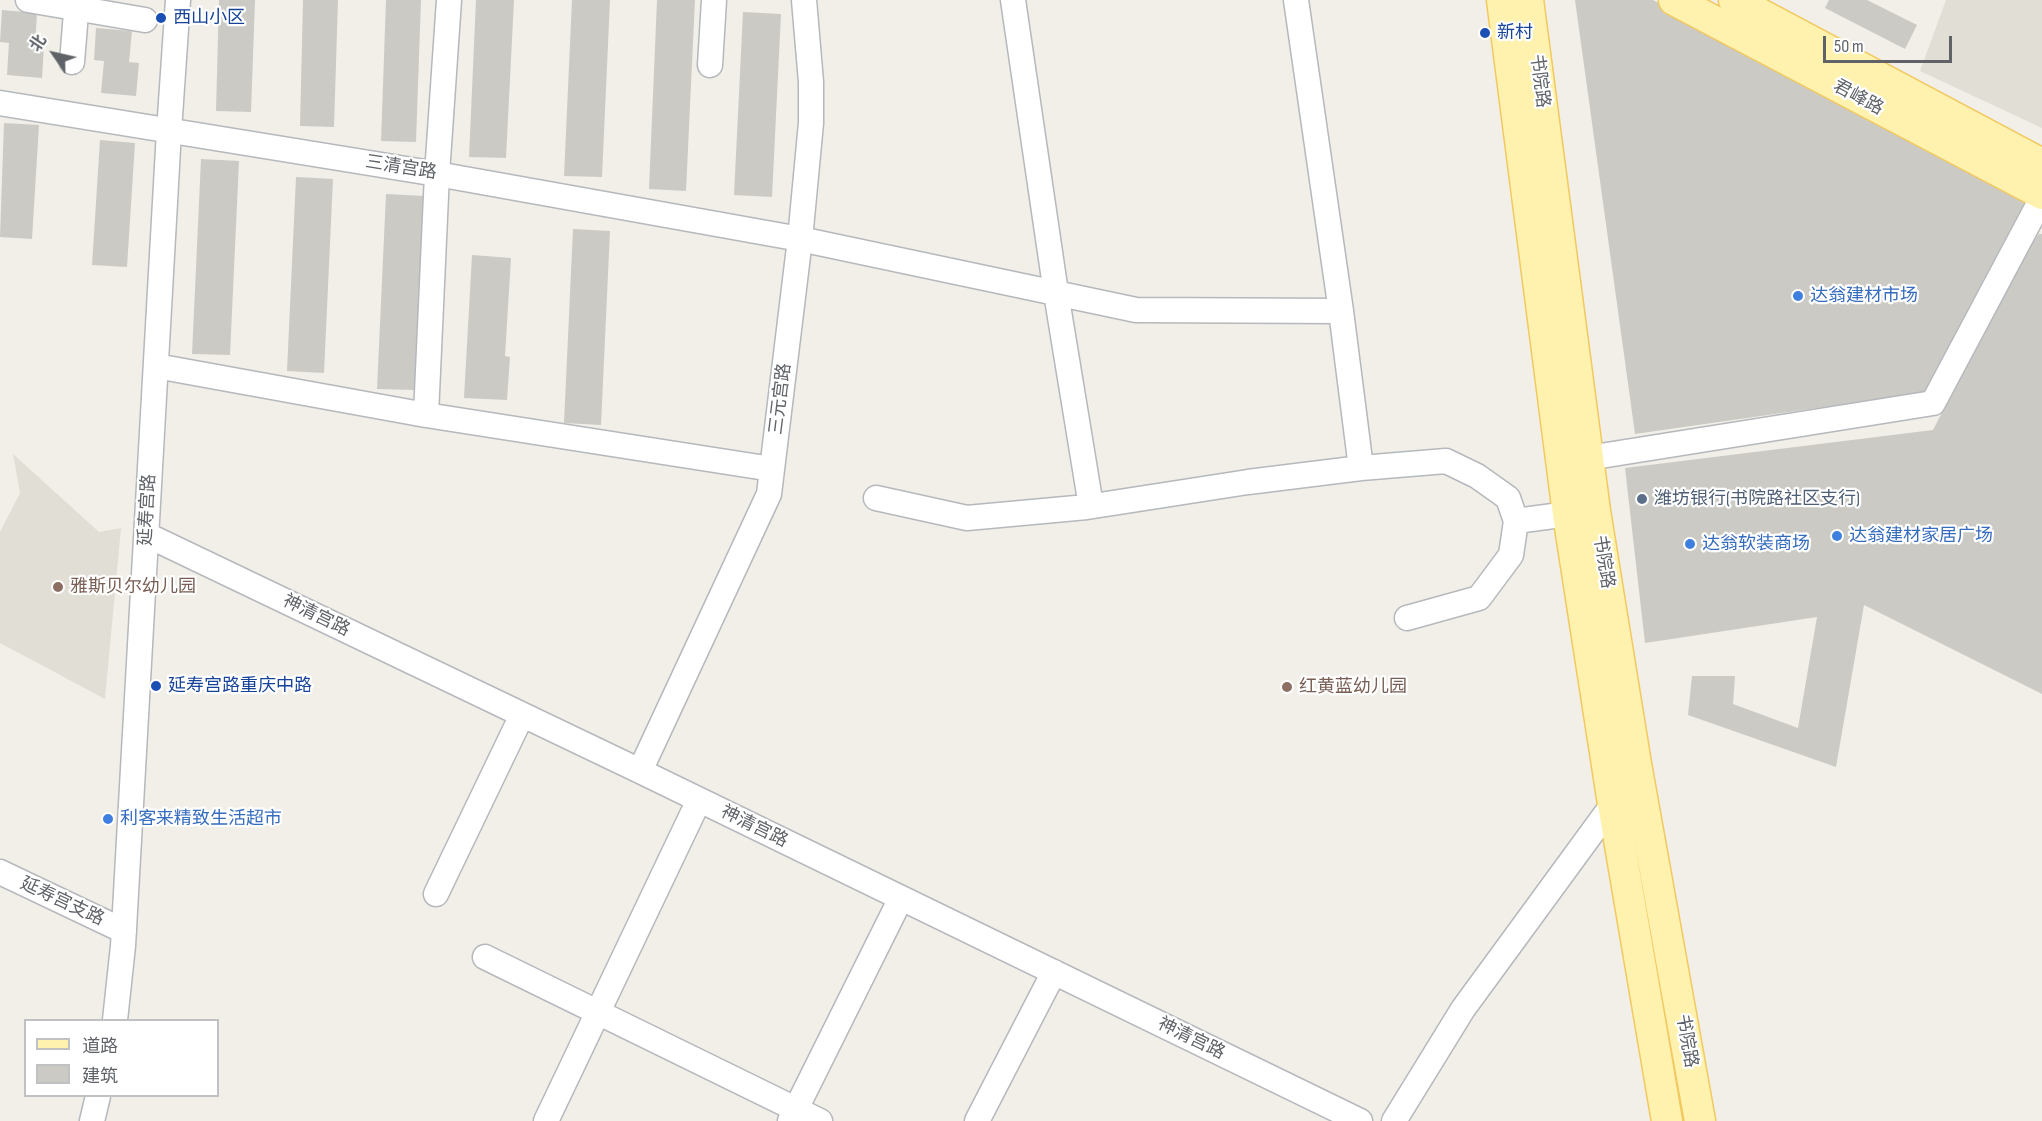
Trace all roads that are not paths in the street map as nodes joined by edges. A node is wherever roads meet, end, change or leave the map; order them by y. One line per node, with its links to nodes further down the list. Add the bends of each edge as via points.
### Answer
1 (28, 0): 12 (street)
2 (178, 0): 17 (street, 延寿宫路)
3 (449, 0): 19 (street)
4 (714, 0): 15 (street)
5 (801, 0): 21 (street, 三元宫路, via 811,82 811,123)
6 (1013, 0): 22 (street)
7 (1296, 0): 23 (street)
8 (1502, 0): 31 (main road, 书院路)
9 (1528, 0): 26 (main road, 书院路)
10 (1674, 0): 20 (main road, 君峰路)
11 (1734, 0): 18 (main road, 君峰路)
12 (76, 4): 13 (street); 14 (street)
13 (146, 20)
14 (72, 62)
15 (710, 65)
16 (0, 104): 17 (street, 三清宫路)
17 (169, 131): 19 (street, 三清宫路); 24 (street, 延寿宫路)
18 (2042, 164)
19 (436, 174): 21 (street, 三清宫路); 25 (street)
20 (2042, 196): 26 (street, via 1933,403)
21 (800, 239): 22 (street, 三清宫路); 28 (street, 三元宫路)
22 (1056, 293): 23 (street, 三清宫路, via 1136,310); 30 (street)
23 (1341, 311): 27 (street)
24 (156, 366): 25 (street); 33 (street, 延寿宫路)
25 (426, 415): 28 (street)
26 (1588, 458): 56 (main road, 书院路, via 1636,764)
27 (1361, 468): 30 (street); 32 (street, via 1446,461 1478,476 1509,498)
28 (772, 469): 36 (street, 三元宫路, via 769,494)
29 (876, 498): 30 (street, via 967,518)
30 (1091, 506)
31 (1568, 514): 32 (street); 38 (main road, 书院路)
32 (1516, 521): 34 (street, via 1510,555 1479,598)
33 (147, 535): 35 (street, 神清宫路); 42 (street, 延寿宫路)
34 (1407, 618)
35 (522, 714): 36 (street, 神清宫路); 40 (street)
36 (640, 771): 37 (street, 神清宫路)
37 (699, 800): 41 (street, 神清宫路); 45 (street)
38 (1612, 804): 54 (street, via 1463,1009); 55 (main road, 书院路)
39 (0, 872): 42 (street, 延寿宫支路)
40 (436, 894)
41 (901, 898): 44 (street, 神清宫路); 48 (street)
42 (124, 931): 46 (street, 延寿宫路)
43 (485, 957): 45 (street)
44 (1054, 972): 52 (street); 53 (street, 神清宫路)
45 (597, 1012): 48 (street); 50 (street)
46 (115, 1019)
47 (98, 1097): 49 (street)
48 (793, 1115): 51 (street)
49 (92, 1121)
50 (546, 1121)
51 (820, 1121)
52 (977, 1121)
53 (1360, 1121)
54 (1394, 1121)
55 (1667, 1121)
56 (1700, 1121)

